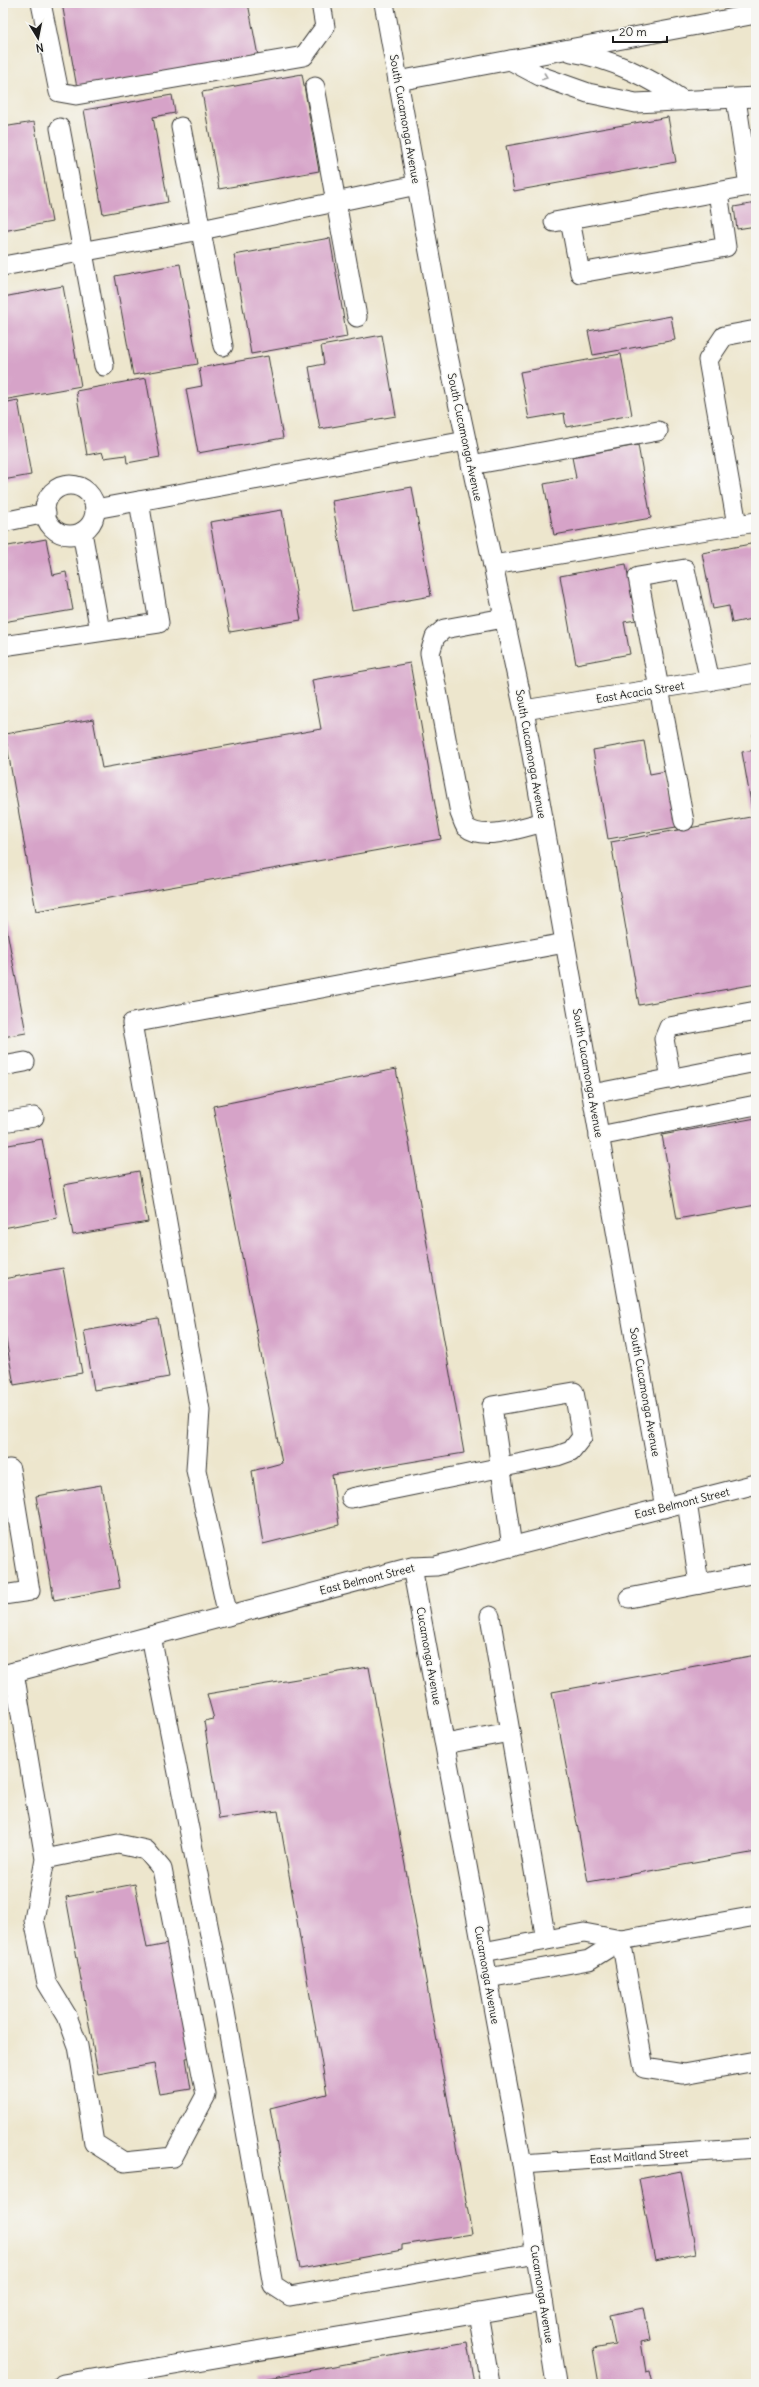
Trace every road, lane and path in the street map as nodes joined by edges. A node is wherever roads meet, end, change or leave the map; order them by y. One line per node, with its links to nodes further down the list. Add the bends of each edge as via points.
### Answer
1 (41, 3): 2 (street, via 59,92 76,95 304,56 325,27)
2 (321, 3)
3 (384, 3): 9 (street, South Cucamonga Avenue)
4 (756, 14): 5 (street)
5 (640, 35): 6 (street); 8 (street, via 629,51)
6 (562, 50): 7 (street); 8 (street, via 609,60)
7 (510, 60): 9 (street); 13 (street, one-way to 13, via 540,76 588,93 636,103)
8 (627, 67): 13 (street)
9 (398, 80): 16 (street, South Cucamonga Avenue)
10 (316, 87): 19 (street)
11 (756, 97): 12 (street)
12 (736, 99): 13 (street); 17 (street)
13 (684, 101)
14 (181, 127): 20 (street)
15 (60, 128): 21 (street)
16 (417, 185): 19 (street); 28 (street, South Cucamonga Avenue)
17 (753, 186): 18 (street)
18 (718, 192): 18 (street, via 562,221 580,273 726,247)
19 (335, 202): 20 (street); 23 (street)
20 (201, 230): 21 (street); 25 (street)
21 (82, 252): 22 (street); 26 (street)
22 (3, 266)
23 (357, 317)
24 (756, 330): 35 (street, via 724,336 708,360)
25 (223, 346)
26 (104, 366)
27 (658, 431): 29 (street)
28 (466, 441): 29 (street, South Cucamonga Avenue); 30 (street)
29 (471, 465): 37 (street, South Cucamonga Avenue)
30 (139, 501): 31 (street); 39 (street, via 160,623)
31 (95, 508): 32 (street, via 92,497 86,491 70,485 62,486 49,497); 36 (street, via 93,521)
32 (46, 513): 33 (street); 36 (street, via 53,527 59,532)
33 (3, 522)
34 (756, 522): 35 (street)
35 (737, 525): 37 (street)
36 (82, 532): 39 (street)
37 (493, 565): 38 (street, South Cucamonga Avenue)
38 (504, 618): 44 (street, South Cucamonga Avenue); 46 (street, via 444,629 435,637 430,653 459,805 465,826 473,832 485,835)
39 (100, 631): 40 (street)
40 (3, 646)
41 (756, 674): 42 (street, East Acacia Street)
42 (710, 681): 43 (street, East Acacia Street); 43 (street, via 685,569 638,577)
43 (657, 689): 44 (street, East Acacia Street); 45 (street)
44 (524, 710): 46 (street, South Cucamonga Avenue)
45 (684, 821)
46 (544, 822): 47 (street, South Cucamonga Avenue)
47 (565, 943): 53 (street, South Cucamonga Avenue); 70 (street, via 132,1023 200,1410 196,1470)
48 (756, 1011): 52 (street, via 669,1027 664,1038)
49 (25, 1062): 51 (street)
50 (756, 1062): 52 (street)
51 (3, 1066)
52 (671, 1079): 53 (street)
53 (592, 1094): 57 (street, South Cucamonga Avenue)
54 (756, 1105): 57 (street)
55 (34, 1117): 56 (street)
56 (3, 1122)
57 (599, 1136): 63 (street, South Cucamonga Avenue)
58 (501, 1469): 58 (street, via 492,1406 574,1392 582,1437 570,1451); 61 (street); 64 (street)
59 (3, 1470): 68 (street, via 10,1469 30,1591)
60 (756, 1484): 62 (street, East Belmont Street)
61 (351, 1498)
62 (687, 1502): 63 (street, East Belmont Street); 67 (street)
63 (665, 1508): 64 (street, East Belmont Street)
64 (512, 1547): 65 (street, East Belmont Street, via 436,1566)
65 (412, 1567): 70 (street, East Belmont Street); 75 (street, Cucamonga Avenue)
66 (756, 1573): 67 (street)
67 (699, 1584): 69 (street)
68 (3, 1595)
69 (629, 1598)
70 (228, 1616): 72 (street, East Belmont Street)
71 (490, 1616): 74 (street)
72 (151, 1636): 73 (street, East Belmont Street); 85 (street, via 224,2006 273,2285 290,2296)
73 (9, 1673): 76 (street)
74 (510, 1732): 75 (street); 78 (street)
75 (445, 1744): 80 (street, Cucamonga Avenue)
76 (45, 1859): 76 (street, via 34,1920 47,1983 68,2016 78,2046 94,2143 124,2162 173,2158 206,2095 162,1869 146,1850 118,1844)
77 (756, 1916): 79 (street)
78 (546, 1940): 79 (street, via 584,1933); 80 (street)
79 (621, 1940): 81 (street, via 589,1960); 82 (street, via 644,2068 684,2074)
80 (483, 1952): 81 (street, Cucamonga Avenue)
81 (488, 1978): 84 (street, Cucamonga Avenue)
82 (756, 2061)
83 (756, 2148): 84 (street, East Maitland Street)
84 (522, 2164): 85 (street, Cucamonga Avenue)
85 (536, 2253): 86 (street, Cucamonga Avenue)
86 (543, 2302): 87 (street); 90 (street, Cucamonga Avenue)
87 (478, 2313): 88 (street); 89 (street)
88 (63, 2384)
89 (490, 2384)
90 (556, 2384)

